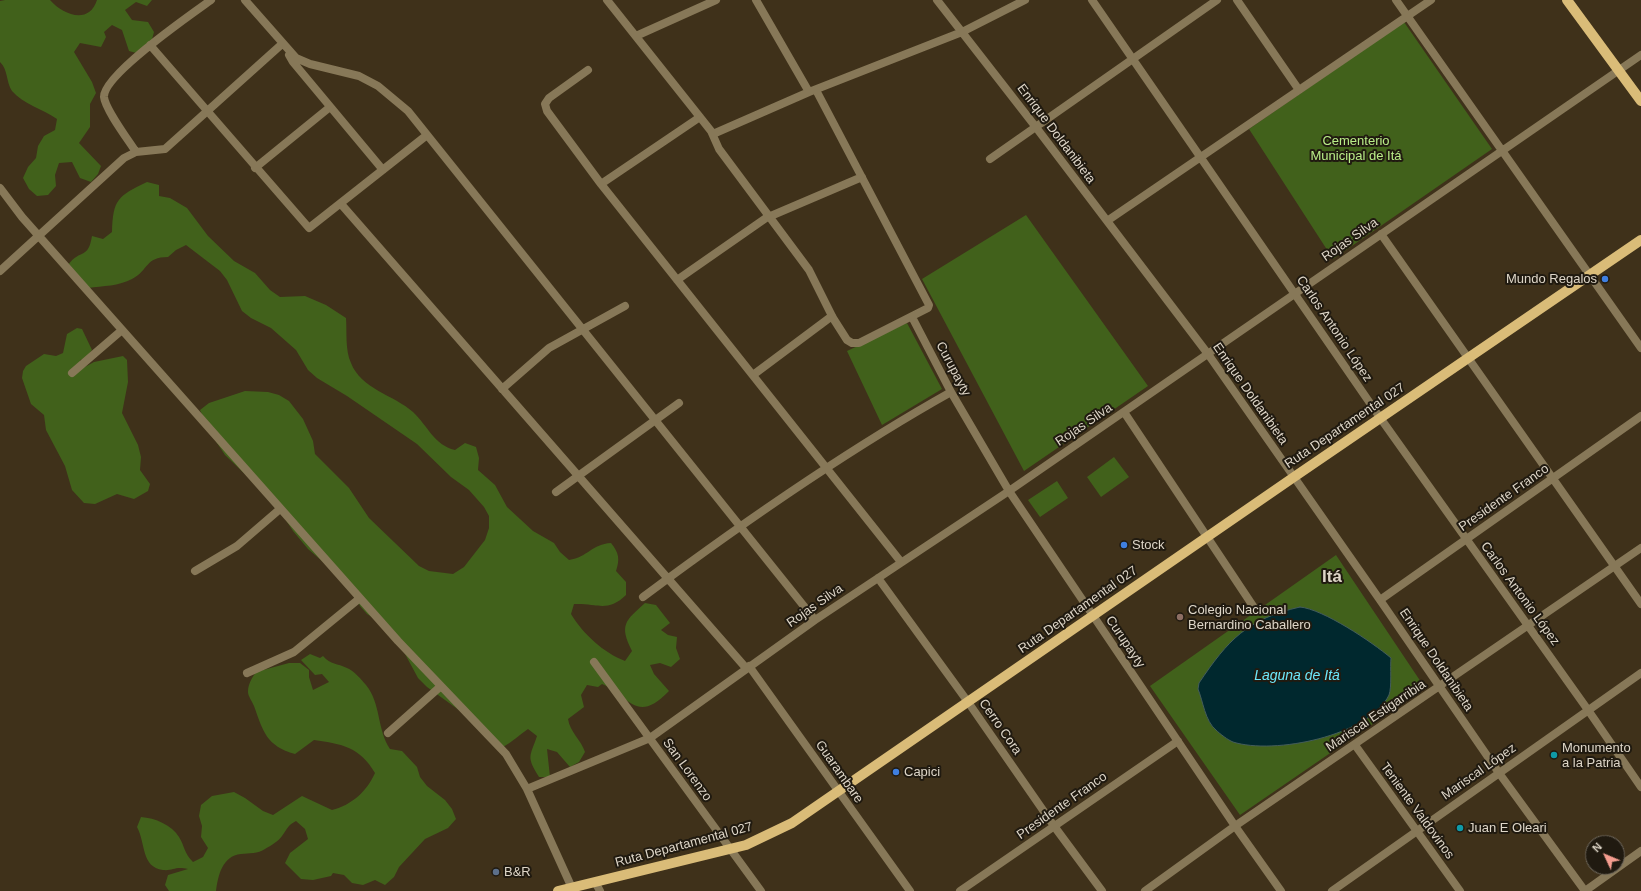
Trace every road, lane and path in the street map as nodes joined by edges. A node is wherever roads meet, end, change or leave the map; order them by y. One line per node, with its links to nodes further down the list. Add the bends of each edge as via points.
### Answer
1 (211, 0): 17 (street)
2 (245, 0): 18 (street)
3 (607, 0): 16 (street)
4 (716, 0): 16 (street)
5 (756, 0): 24 (street)
6 (937, 0): 15 (street, Enrique Doldanibieta)
7 (1025, 0): 15 (street)
8 (1092, 0): 20 (street, Carlos Antonio López)
9 (1217, 0): 20 (street)
10 (1237, 0): 23 (street)
11 (1396, 0): 14 (street)
12 (1431, 0): 14 (street)
13 (1567, 0): 22 (main road)
14 (1408, 16): 23 (street); 33 (street)
15 (962, 32): 24 (street); 29 (street, Enrique Doldanibieta)
16 (636, 36): 28 (street)
17 (150, 45): 27 (street); 32 (street, via 108,86 104,96 108,108)
18 (283, 46): 26 (street); 27 (street); 31 (street, via 296,58 310,64 359,76 378,86 408,111)
19 (1641, 55): 22 (street, Rojas Silva)
20 (1133, 58): 29 (street); 34 (street, Carlos Antonio López)
21 (588, 70): 39 (street, via 554,93 545,104 546,111)
22 (1619, 71): 25 (main road); 33 (street, Rojas Silva)
23 (1299, 90): 34 (street)
24 (813, 91): 30 (street); 38 (street)
25 (1641, 101)
26 (330, 107): 36 (street); 37 (street)
27 (206, 112): 32 (street, via 165,148); 36 (street)
28 (700, 117): 30 (street); 39 (street)
29 (1035, 126): 35 (street); 43 (street, Enrique Doldanibieta)
30 (712, 134): 42 (street, via 719,149)
31 (427, 135): 37 (street); 55 (street)
32 (136, 152): 45 (street, via 124,158)
33 (1503, 152): 44 (street, Rojas Silva); 48 (street)
34 (1201, 157): 43 (street); 50 (street, Carlos Antonio López)
35 (990, 159)
36 (255, 168): 41 (street, via 309,228)
37 (383, 170): 41 (street)
38 (862, 178): 42 (street); 53 (street, via 929,305)
39 (601, 184): 49 (street)
40 (0, 188): 45 (street)
41 (341, 204): 61 (street, Guarambare)
42 (769, 217): 49 (street); 52 (street, via 809,270)
43 (1107, 221): 57 (street, Enrique Doldanibieta)
44 (1381, 234): 50 (street, Rojas Silva); 58 (street)
45 (39, 236): 47 (street); 54 (street)
46 (1641, 240): 48 (main road, Ruta Departamental 027)
47 (0, 271)
48 (1590, 275): 56 (street); 58 (main road, Ruta Departamental 027)
49 (678, 280): 60 (street)
50 (1295, 293): 57 (street, Rojas Silva); 66 (street, Carlos Antonio López)
51 (625, 306): 55 (street)
52 (832, 316): 53 (street, via 852,344); 60 (street)
53 (912, 317): 62 (street, Curupayty)
54 (122, 330): 59 (street); 74 (street)
55 (583, 330): 61 (street, via 549,348); 67 (street)
56 (1641, 348)
57 (1208, 354): 64 (street, Rojas Silva); 70 (street, Enrique Doldanibieta)
58 (1468, 358): 66 (main road, Ruta Departamental 027); 71 (street)
59 (72, 373)
60 (753, 375): 68 (street)
61 (502, 389): 69 (street, Guarambare)
62 (951, 392): 68 (street, via 908,416); 72 (street, Curupayty)
63 (679, 402): 67 (street)
64 (1124, 412): 72 (street, Rojas Silva); 76 (street)
65 (1641, 416): 71 (street, Presidente Franco)
66 (1381, 419): 70 (main road, Ruta Departamental 027); 77 (street, Carlos Antonio López)
67 (655, 420): 69 (street); 75 (street)
68 (827, 469): 75 (street); 79 (street)
69 (578, 476): 73 (street); 82 (street, Guarambare)
70 (1294, 477): 76 (main road, Ruta Departamental 027); 86 (street, Enrique Doldanibieta)
71 (1553, 478): 77 (street, Presidente Franco); 80 (street)
72 (1009, 491): 79 (street, Rojas Silva); 89 (street, Curupayty)
73 (556, 492)
74 (280, 509): 81 (street, via 236,546); 85 (street)
75 (740, 527): 82 (street); 90 (street)
76 (1207, 537): 88 (street); 89 (main road, Ruta Departamental 027)
77 (1466, 539): 86 (street, Presidente Franco); 91 (street, Carlos Antonio López)
78 (1641, 548): 80 (street, Mariscal Estigarribia)
79 (901, 562): 83 (street, Rojas Silva)
80 (1615, 566): 87 (street); 91 (street, Mariscal Estigarribia)
81 (195, 571)
82 (668, 578): 84 (street); 93 (street, Guarambare)
83 (878, 578): 90 (street, Rojas Silva); 98 (street, Cerro Cora)
84 (643, 597)
85 (360, 598): 94 (street, via 294,652); 96 (street)
86 (1380, 600): 97 (street, Enrique Doldanibieta)
87 (1641, 604)
88 (1254, 606)
89 (1092, 616): 98 (main road, Ruta Departamental 027); 102 (street, Curupayty)
90 (816, 620): 93 (street, Rojas Silva)
91 (1528, 626): 97 (street, Mariscal Estigarribia); 99 (street, Carlos Antonio López)
92 (594, 662): 101 (street, San Lorenzo)
93 (748, 667): 101 (street, Rojas Silva); 107 (street, Guarambare)
94 (247, 673)
95 (1641, 673): 99 (street, Mariscal López)
96 (441, 686): 100 (street); 106 (street, via 506,754)
97 (1439, 687): 103 (street, Mariscal Estigarribia); 104 (street, Enrique Doldanibieta)
98 (968, 702): 107 (main road, Ruta Departamental 027); 108 (street, Cerro Cora)
99 (1588, 710): 104 (street, Mariscal López); 105 (street, Carlos Antonio López)
100 (388, 733)
101 (650, 738): 106 (street, Rojas Silva); 111 (street, San Lorenzo)
102 (1178, 741): 108 (street, Presidente Franco); 109 (street, Curupayty)
103 (1355, 745): 109 (street, Mariscal Estigarribia); 110 (street, Teniente Valdovinos)
104 (1499, 773): 110 (street, Mariscal López); 125 (street, Enrique Doldanibieta)
105 (1641, 787)
106 (526, 789): 114 (street)
107 (838, 791): 111 (main road, Ruta Departamental 027, via 769,836); 118 (street, Guarambare)
108 (1054, 826): 119 (street, Presidente Franco); 120 (street, Cerro Cora)
109 (1235, 826): 121 (street, Mariscal Estigarribia); 122 (street, Curupayty)
110 (1417, 831): 123 (street, Mariscal López); 124 (street, Teniente Valdovinos)
111 (730, 849): 113 (main road, Ruta Departamental 027); 117 (street, San Lorenzo)
112 (1641, 851): 125 (street)
113 (595, 882): 114 (main road, Ruta Departamental 027); 116 (street)
114 (572, 888): 115 (main road, Ruta Departamental 027)
115 (558, 891)
116 (600, 891)
117 (761, 891)
118 (910, 891)
119 (960, 891)
120 (1102, 891)
121 (1145, 891)
122 (1281, 891)
123 (1332, 891)
124 (1460, 891)
125 (1585, 891)

